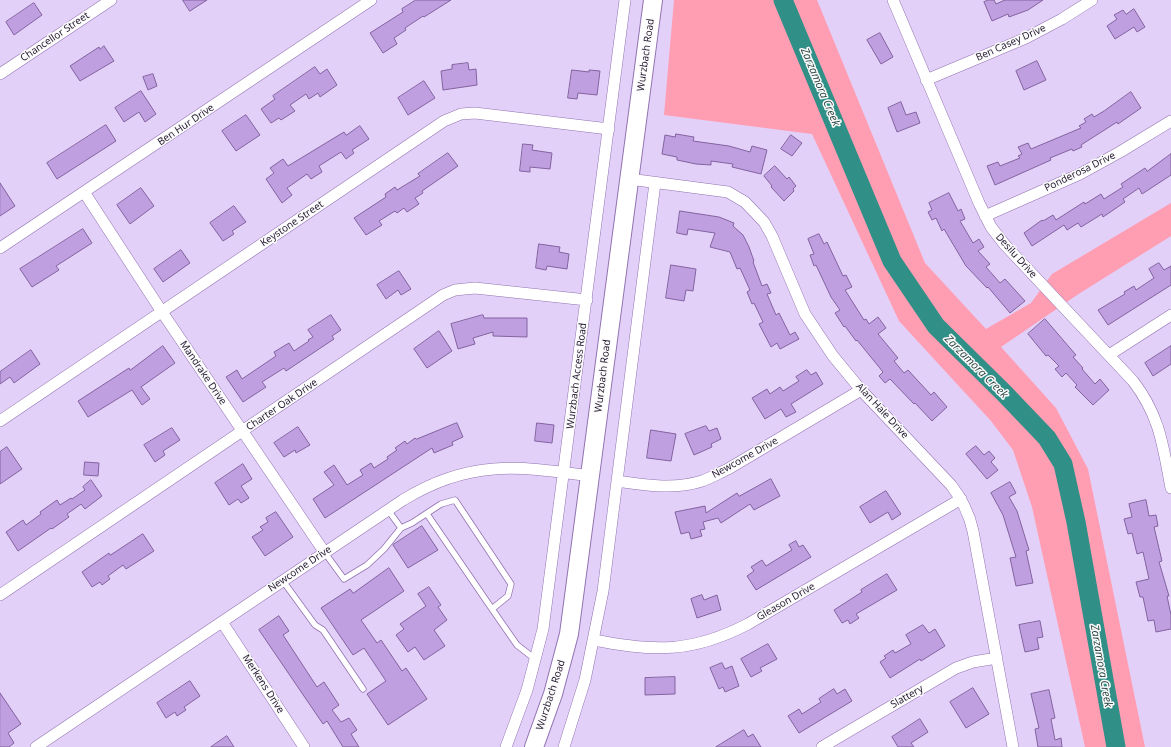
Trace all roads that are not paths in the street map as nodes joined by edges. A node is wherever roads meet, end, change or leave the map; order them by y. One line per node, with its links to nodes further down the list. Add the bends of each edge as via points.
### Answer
1 (111, 0): 7 (street, Chancellor Street)
2 (371, 0): 13 (street, Ben Hur Drive)
3 (625, 0): 10 (street, Wurzbach Access Road)
4 (653, 0): 11 (main road, Wurzbach Road)
5 (893, 0): 8 (street, Desilu Drive)
6 (1092, 0): 8 (street, Ben Casey Drive, via 1026,38)
7 (0, 74)
8 (926, 80): 14 (street, Desilu Drive)
9 (1171, 121): 14 (street, Ponderosa Drive, via 1080,174)
10 (609, 129): 16 (street, Wurzbach Access Road); 17 (street, Keystone Street, via 476,113 461,114 444,121)
11 (629, 179): 12 (street, Alan Hale Drive); 25 (main road, Wurzbach Road)
12 (655, 183): 20 (street, Alan Hale Drive, via 728,192 755,211 772,236 805,314 833,356); 26 (street)
13 (84, 192): 15 (street, Ben Hur Drive); 17 (street, Mandrake Drive)
14 (985, 216): 19 (street, Desilu Drive, via 1005,245)
15 (0, 248)
16 (587, 300): 22 (street, Charter Oak Drive, via 474,288 455,290 443,295); 24 (street, Wurzbach Access Road)
17 (162, 312): 21 (street, Keystone Street); 22 (street, Mandrake Drive)
18 (1171, 315): 19 (street)
19 (1109, 355): 23 (street, Desilu Drive, via 1133,381 1149,405 1160,433)
20 (862, 390): 26 (street, Newcome Drive, via 728,469 704,480 684,485 656,486); 28 (street, Alan Hale Drive, via 951,485)
21 (0, 421)
22 (243, 432): 32 (street, Mandrake Drive); 34 (street, Charter Oak Drive)
23 (1169, 471): 27 (street, Desilu Drive)
24 (564, 473): 25 (street, Newcome Drive); 29 (street, Newcome Drive, via 511,468 471,471 434,483); 39 (street, Wurzbach Access Road, via 543,629)
25 (590, 476): 44 (main road, Wurzbach Road, via 569,634 553,694)
26 (617, 481): 37 (street)
27 (1171, 488)
28 (961, 499): 37 (street, Gleason Drive, via 748,624 714,639 682,647 656,649); 38 (street, Alan Hale Drive, via 969,515)
29 (388, 510): 31 (lane); 32 (street, Newcome Drive)
30 (427, 514): 31 (lane); 35 (lane); 35 (lane, via 441,504 454,500 511,584 508,596)
31 (401, 528): 32 (lane, via 384,549 344,579)
32 (325, 553): 33 (street, Newcome Drive)
33 (283, 581): 36 (street, Newcome Drive); 40 (lane, via 315,625 323,630)
34 (0, 595)
35 (492, 609): 39 (lane, via 516,645)
36 (222, 622): 41 (street, Merkens Drive); 42 (street, Newcome Drive)
37 (594, 640): 45 (street, via 585,680)
38 (997, 658): 46 (street, Slattery, via 956,668); 47 (street, Alan Hale Drive)
39 (535, 659): 43 (street, Wurzbach Access Road, via 527,690)
40 (363, 689)
41 (302, 746)
42 (36, 747)
43 (506, 747)
44 (534, 747)
45 (564, 747)
46 (822, 747)
47 (1013, 747)

